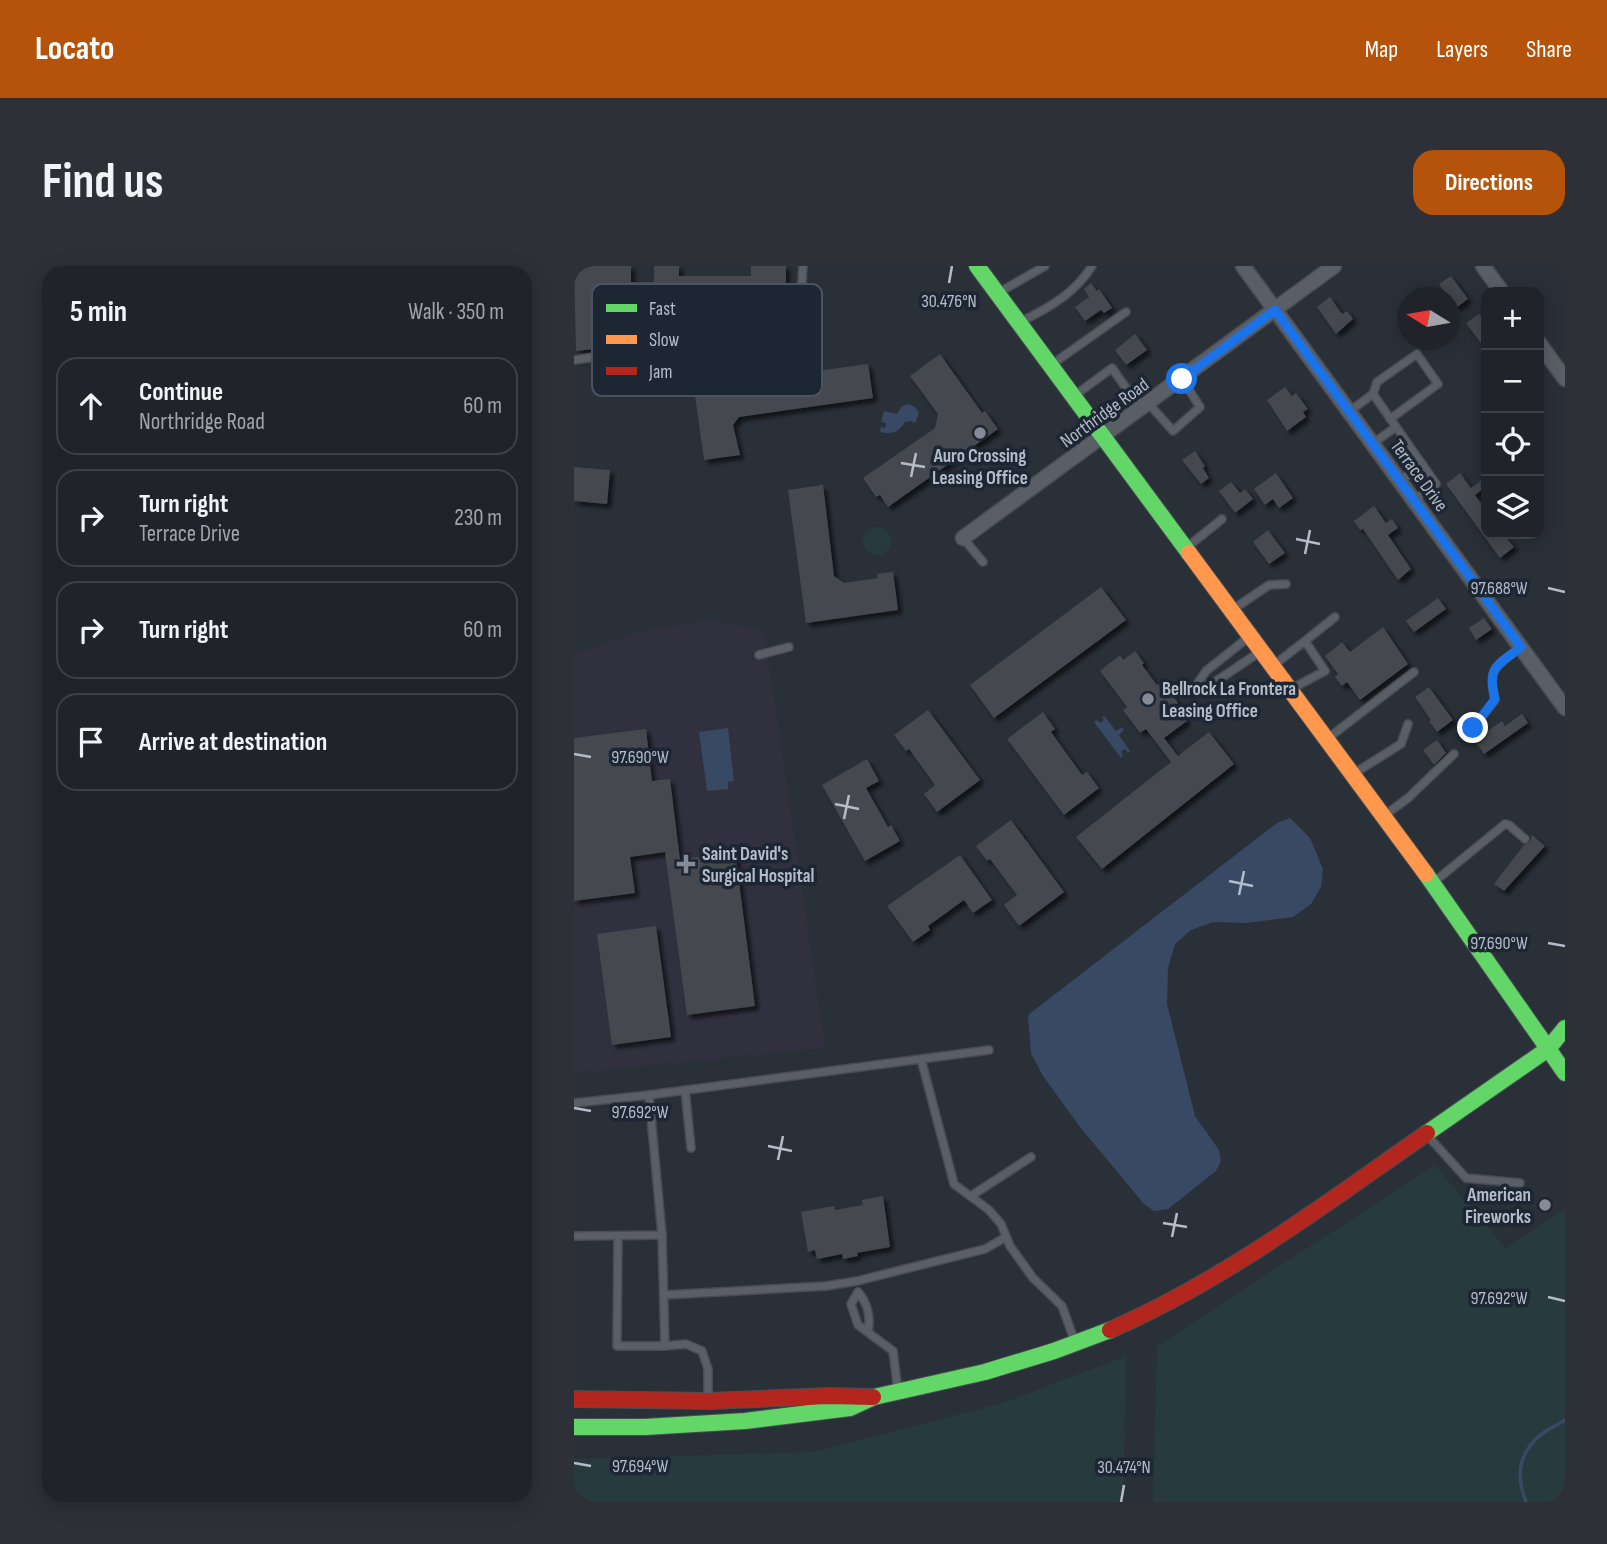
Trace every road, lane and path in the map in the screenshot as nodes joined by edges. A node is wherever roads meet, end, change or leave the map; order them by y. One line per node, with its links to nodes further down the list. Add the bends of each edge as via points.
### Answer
1 (803, 266): 8 (lane)
2 (977, 266): 10 (main road)
3 (1045, 266): 10 (lane)
4 (1092, 266): 13 (lane, via 1086,277 1046,311)
5 (1242, 266): 11 (street, Terrace Drive)
6 (1335, 266): 11 (street, Northridge Road)
7 (1483, 266): 9 (street)
8 (802, 284)
9 (1498, 287)
10 (997, 293): 13 (main road)
11 (1275, 310): 18 (street, Northridge Road); 23 (street, Terrace Drive)
12 (1126, 312): 17 (lane)
13 (1018, 322): 17 (main road)
14 (1544, 350): 19 (street)
15 (592, 357): 16 (lane)
16 (574, 360)
17 (1051, 366): 21 (main road)
18 (1182, 379): 22 (street, Northridge Road); 22 (lane, via 1200,407 1173,431)
19 (1565, 379)
20 (1373, 394): 23 (lane); 24 (lane); 24 (lane, via 1377,382 1416,354 1438,384)
21 (1074, 397): 22 (lane, via 1112,368); 26 (main road)
22 (1145, 406): 26 (street, Northridge Road)
23 (1350, 411): 27 (street, Terrace Drive)
24 (1390, 419): 25 (lane)
25 (1396, 427): 27 (lane); 28 (lane)
26 (1104, 437): 32 (street, Northridge Road); 33 (main road)
27 (1373, 443): 29 (street, Terrace Drive)
28 (1423, 465): 29 (lane); 30 (lane, via 1436,484)
29 (1400, 480): 30 (street, Terrace Drive)
30 (1414, 500): 41 (street, Terrace Drive)
31 (1222, 519): 33 (lane)
32 (963, 538): 34 (lane)
33 (1186, 549): 36 (main road)
34 (983, 562)
35 (1286, 584): 36 (lane, via 1269,585)
36 (1231, 610): 38 (main road)
37 (1335, 617): 39 (lane)
38 (1250, 636): 42 (main road); 42 (lane, via 1206,671 1195,687 1215,682)
39 (1306, 641): 44 (lane); 46 (lane, via 1325,671)
40 (789, 647): 43 (lane)
41 (1521, 647): 47 (street, Terrace Drive); 49 (lane, via 1494,669 1490,679 1495,699)
42 (1261, 650): 44 (main road)
43 (759, 655)
44 (1273, 666): 46 (main road)
45 (1414, 672): 50 (lane)
46 (1290, 690): 50 (main road)
47 (1565, 708)
48 (1408, 724): 52 (lane, via 1401,744)
49 (1473, 728)
50 (1326, 739): 52 (main road)
51 (1454, 754): 53 (lane)
52 (1352, 774): 53 (main road)
53 (1384, 817): 55 (main road)
54 (1525, 839): 55 (lane, via 1505,824)
55 (1433, 883): 58 (main road)
56 (1565, 1028): 58 (main road)
57 (1565, 1045): 58 (main road)
58 (1548, 1049): 61 (main road); 65 (main road)
59 (989, 1050): 60 (lane)
60 (921, 1059): 62 (lane); 69 (lane, via 954,1184)
61 (1565, 1073)
62 (685, 1090): 63 (lane); 66 (lane)
63 (649, 1095): 64 (lane); 70 (lane)
64 (574, 1103)
65 (1426, 1135): 68 (lane, via 1466,1178); 78 (main road, via 1255,1252 1179,1297)
66 (691, 1148)
67 (1031, 1157): 69 (lane)
68 (1520, 1183)
69 (971, 1196): 73 (lane, via 1001,1224)
70 (662, 1235): 72 (lane); 76 (lane)
71 (574, 1236): 72 (lane)
72 (618, 1236): 79 (lane, via 617,1346)
73 (1006, 1237): 74 (lane, via 985,1249); 78 (lane, via 1033,1278 1062,1306)
74 (856, 1281): 75 (lane); 76 (lane)
75 (858, 1292): 77 (lane, via 866,1301); 77 (lane, via 851,1304 858,1325)
76 (664, 1295): 79 (lane)
77 (868, 1332): 80 (lane, via 893,1351)
78 (1075, 1343): 80 (main road, via 985,1372)
79 (665, 1346): 83 (lane, via 686,1344 702,1351 708,1369)
80 (898, 1392): 81 (main road)
81 (874, 1397): 83 (main road, via 846,1394); 84 (main road, via 850,1408 744,1421)
82 (574, 1399): 83 (main road)
83 (708, 1401)
84 (574, 1427)

